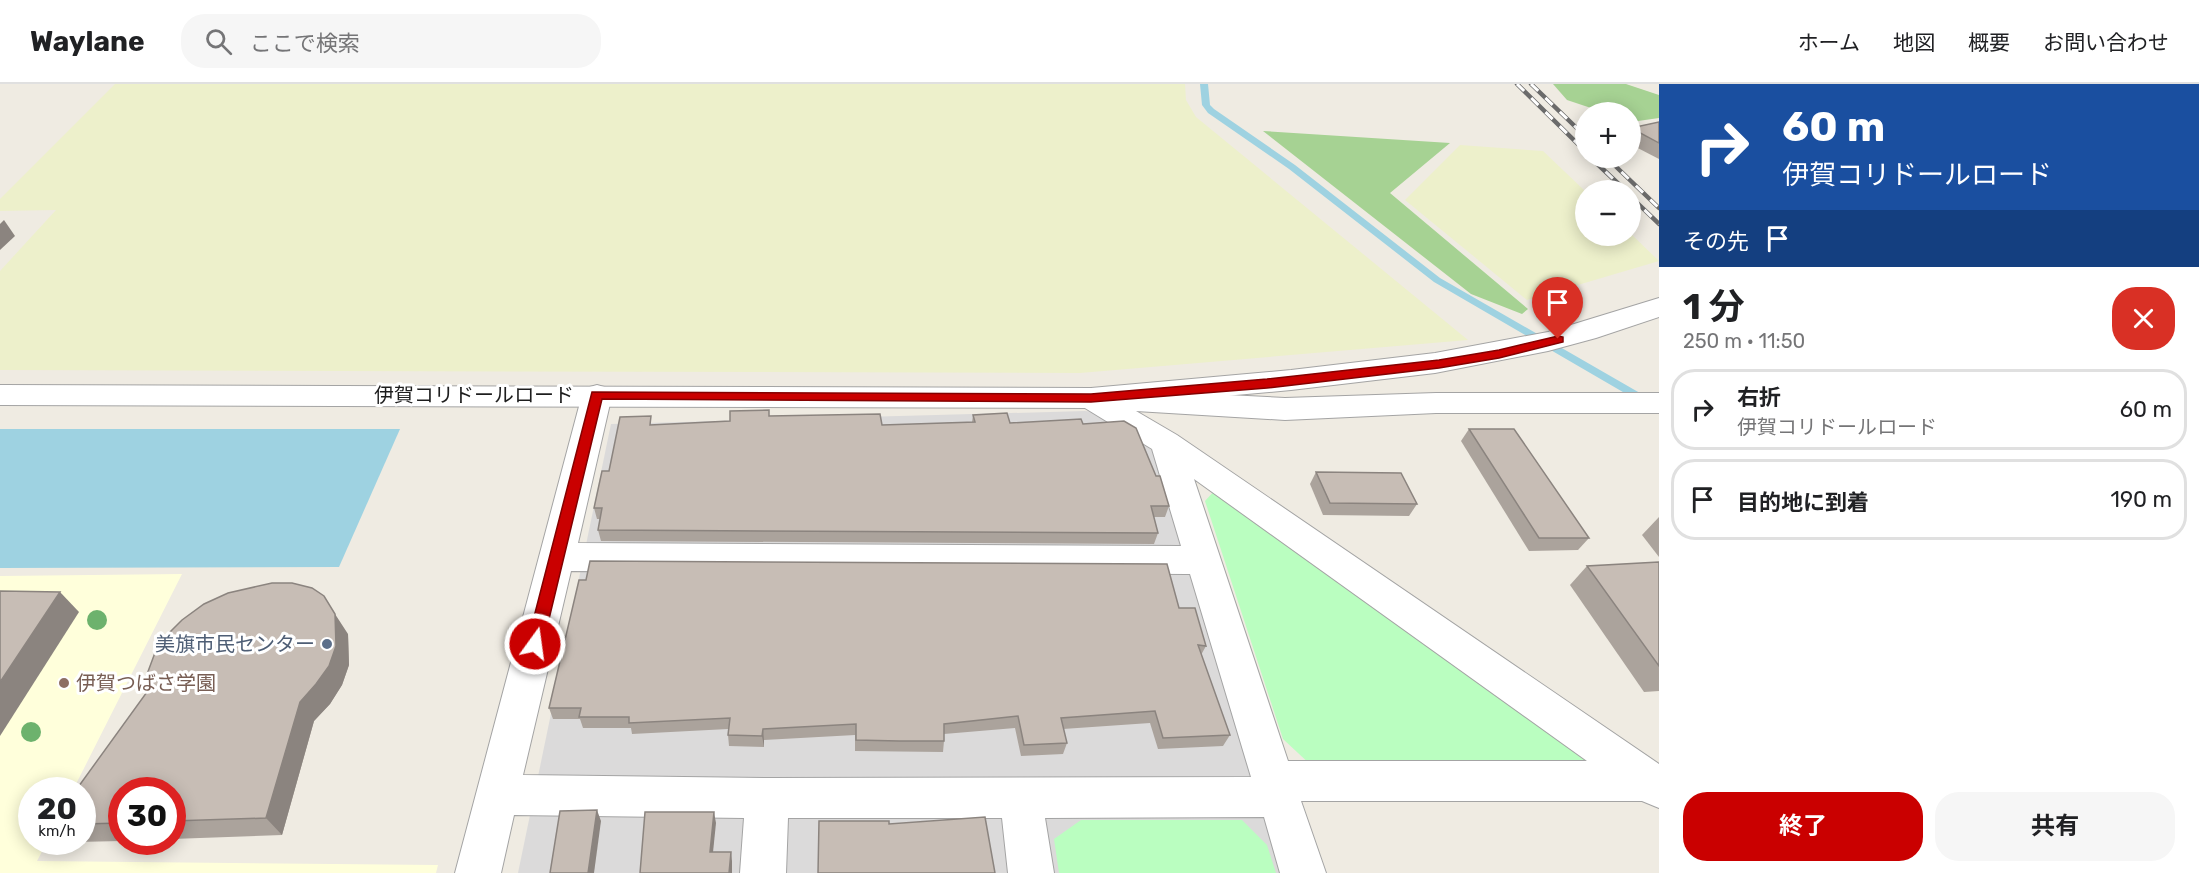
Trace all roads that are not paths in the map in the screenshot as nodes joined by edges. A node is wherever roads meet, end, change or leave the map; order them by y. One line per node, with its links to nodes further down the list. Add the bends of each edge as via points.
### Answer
1 (1659, 308): 4 (street, 伊賀コリドールロード, via 1529,347 1439,364 1267,384)
2 (597, 395): 3 (street, 伊賀コリドールロード); 4 (street, 伊賀コリドールロード); 7 (street)
3 (0, 396)
4 (1091, 398): 5 (street, via 1285,409 1436,403); 6 (street)
5 (1646, 404)
6 (1166, 442): 8 (street); 9 (street)
7 (557, 557): 8 (street); 11 (street)
8 (1204, 560): 10 (street)
9 (1654, 785): 10 (street)
10 (1276, 789): 12 (street); 17 (street)
11 (497, 795): 13 (street); 14 (street)
12 (1021, 797): 13 (street); 16 (street)
13 (767, 798): 15 (street)
14 (478, 873)
15 (763, 873)
16 (1031, 873)
17 (1303, 873)

